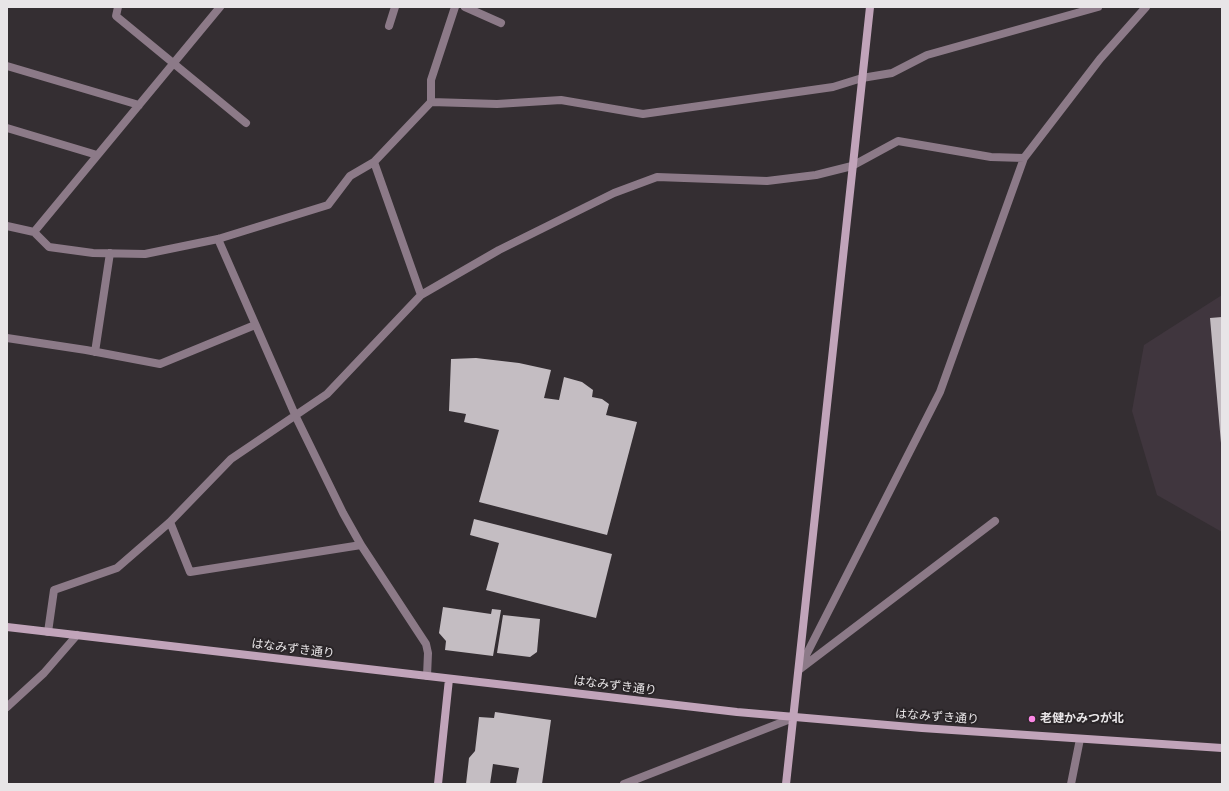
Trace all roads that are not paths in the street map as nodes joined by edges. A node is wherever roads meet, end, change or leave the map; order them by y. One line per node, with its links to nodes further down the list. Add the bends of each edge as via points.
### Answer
1 (118, 7): 11 (street, via 116,16)
2 (220, 7): 11 (street)
3 (396, 7): 10 (street)
4 (455, 7): 14 (street, via 431,80)
5 (465, 7): 9 (street)
6 (870, 7): 13 (street)
7 (1098, 7): 13 (street, via 927,55 892,73)
8 (1146, 7): 19 (street, via 1100,59)
9 (501, 23)
10 (389, 26)
11 (174, 63): 15 (street); 16 (street)
12 (7, 66): 15 (street)
13 (862, 78): 14 (street, via 833,87 643,114 561,100 497,104); 21 (street)
14 (431, 102): 20 (street)
15 (139, 105): 18 (street)
16 (246, 123)
17 (7, 128): 18 (street)
18 (97, 155): 23 (street)
19 (1024, 158): 21 (street, via 991,157 898,142); 37 (street, via 940,392)
20 (374, 162): 24 (street, via 350,176 328,205); 26 (street)
21 (852, 166): 26 (street, via 816,175 767,181 657,177 614,193 499,250); 37 (street)
22 (7, 226): 23 (street)
23 (34, 232): 25 (street, via 49,247)
24 (218, 239): 25 (street, via 146,254); 27 (street)
25 (110, 253): 29 (street)
26 (421, 295): 30 (street, via 327,394)
27 (255, 325): 29 (street, via 160,364); 30 (street)
28 (7, 338): 29 (street)
29 (95, 352)
30 (296, 417): 32 (street, via 231,459); 33 (street)
31 (995, 521): 37 (street)
32 (170, 522): 33 (street, via 190,572); 35 (street, via 117,568 54,590)
33 (361, 545): 38 (street, via 426,644)
34 (7, 627): 35 (street, はなみずき通り)
35 (48, 632): 36 (street, はなみずき通り)
36 (77, 635): 38 (street, はなみずき通り); 40 (street, via 44,673)
37 (798, 671): 41 (street)
38 (427, 676): 39 (street, はなみずき通り)
39 (448, 679): 41 (street, はなみずき通り); 44 (street)
40 (7, 707)
41 (793, 718): 42 (street, はなみずき通り); 45 (street); 46 (street)
42 (1080, 739): 43 (street, はなみずき通り); 47 (street)
43 (1222, 748)
44 (438, 784)
45 (624, 784)
46 (786, 784)
47 (1071, 784)

